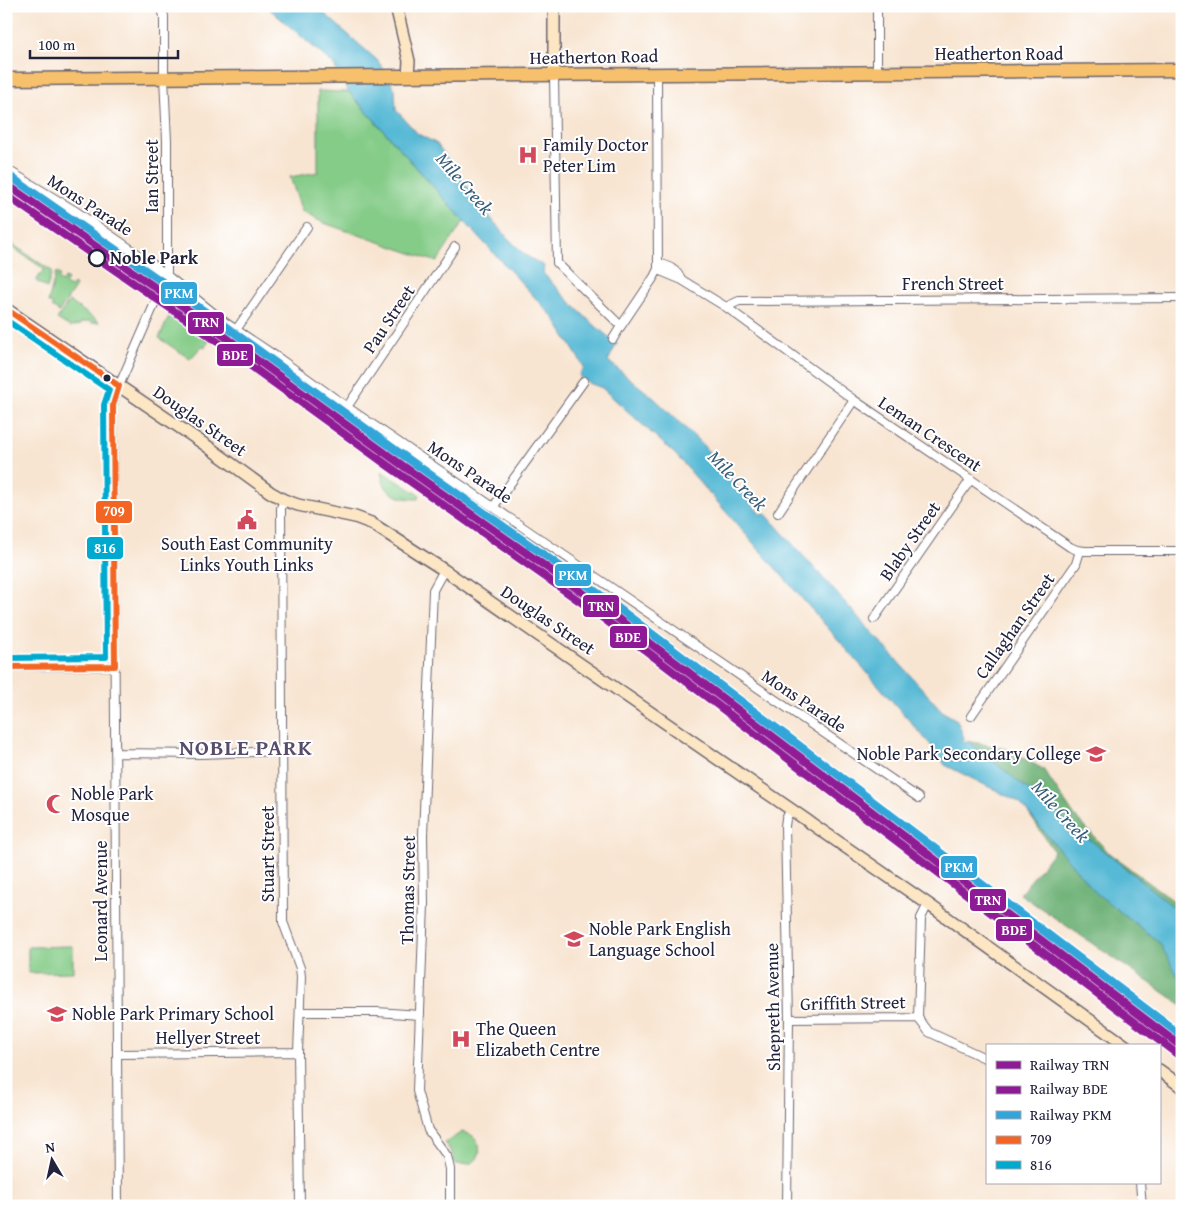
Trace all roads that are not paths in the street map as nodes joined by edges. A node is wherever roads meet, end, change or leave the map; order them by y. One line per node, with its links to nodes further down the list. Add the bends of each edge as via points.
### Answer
1 (160, 6): 10 (street, Ian Street, via 164,16)
2 (396, 6): 9 (main road, via 409,61)
3 (554, 6): 8 (main road)
4 (877, 6): 6 (street)
5 (1182, 70): 6 (main road, Heatherton Road)
6 (877, 72): 7 (main road, Heatherton Road)
7 (657, 73): 8 (main road, Heatherton Road); 15 (street)
8 (554, 75): 9 (main road, Heatherton Road); 20 (street, via 557,263)
9 (408, 76): 10 (main road, Heatherton Road)
10 (164, 77): 11 (main road, Heatherton Road); 16 (street, Ian Street, via 168,140)
11 (6, 79)
12 (6, 169): 16 (street, Mons Parade, via 81,215)
13 (307, 227): 21 (street)
14 (455, 247): 26 (street, Pau Street)
15 (658, 267): 18 (street, Leman Crescent, via 667,266 682,280); 20 (street)
16 (167, 275): 21 (street, Mons Parade); 24 (street, Leonard Avenue)
17 (1182, 298): 18 (street, French Street, via 739,301)
18 (726, 307): 25 (street, Leman Crescent)
19 (6, 309): 24 (main road, Douglas Street)
20 (621, 326): 22 (street)
21 (236, 330): 26 (street, Mons Parade)
22 (613, 338)
23 (584, 381): 29 (street)
24 (119, 386): 28 (main road, Douglas Street); 35 (street, Leonard Avenue, via 113,405)
25 (854, 400): 27 (street, Leman Crescent); 30 (street)
26 (347, 407): 29 (street, Mons Parade)
27 (971, 479): 31 (street, Leman Crescent); 34 (street, Blaby Street)
28 (284, 500): 33 (main road, Douglas Street, via 371,523); 38 (street, Stuart Street)
29 (494, 506): 40 (street, Mons Parade)
30 (778, 513)
31 (1080, 551): 32 (street, Leman Crescent); 37 (street, Callaghan Street, via 1076,564)
32 (1182, 551)
33 (444, 570): 41 (main road, Douglas Street); 44 (street, Thomas Street, via 433,590 423,835)
34 (874, 619)
35 (114, 666): 36 (street); 39 (street, Leonard Avenue)
36 (6, 667)
37 (971, 716)
38 (282, 751): 39 (street); 43 (street, Stuart Street, via 283,922 300,968)
39 (116, 753): 49 (street, Leonard Avenue)
40 (919, 798)
41 (791, 809): 42 (main road, Douglas Street); 46 (street, Shepreth Avenue, via 785,826)
42 (928, 904): 45 (street, via 921,918); 47 (main road, Douglas Street)
43 (301, 1012): 44 (street); 48 (street, Stuart Street)
44 (420, 1015): 56 (street, Thomas Street, via 417,1091 428,1130 447,1156)
45 (918, 1018): 46 (street, Griffith Street); 50 (street, via 929,1032)
46 (789, 1019): 57 (street, Shepreth Avenue)
47 (1123, 1044)
48 (298, 1052): 49 (street, Hellyer Street); 55 (street, Stuart Street)
49 (118, 1054): 54 (street, Leonard Avenue)
50 (986, 1059)
51 (1160, 1071): 52 (main road)
52 (1182, 1087)
53 (1140, 1184): 58 (street)
54 (118, 1206)
55 (300, 1206)
56 (450, 1206)
57 (788, 1206)
58 (1142, 1206)

